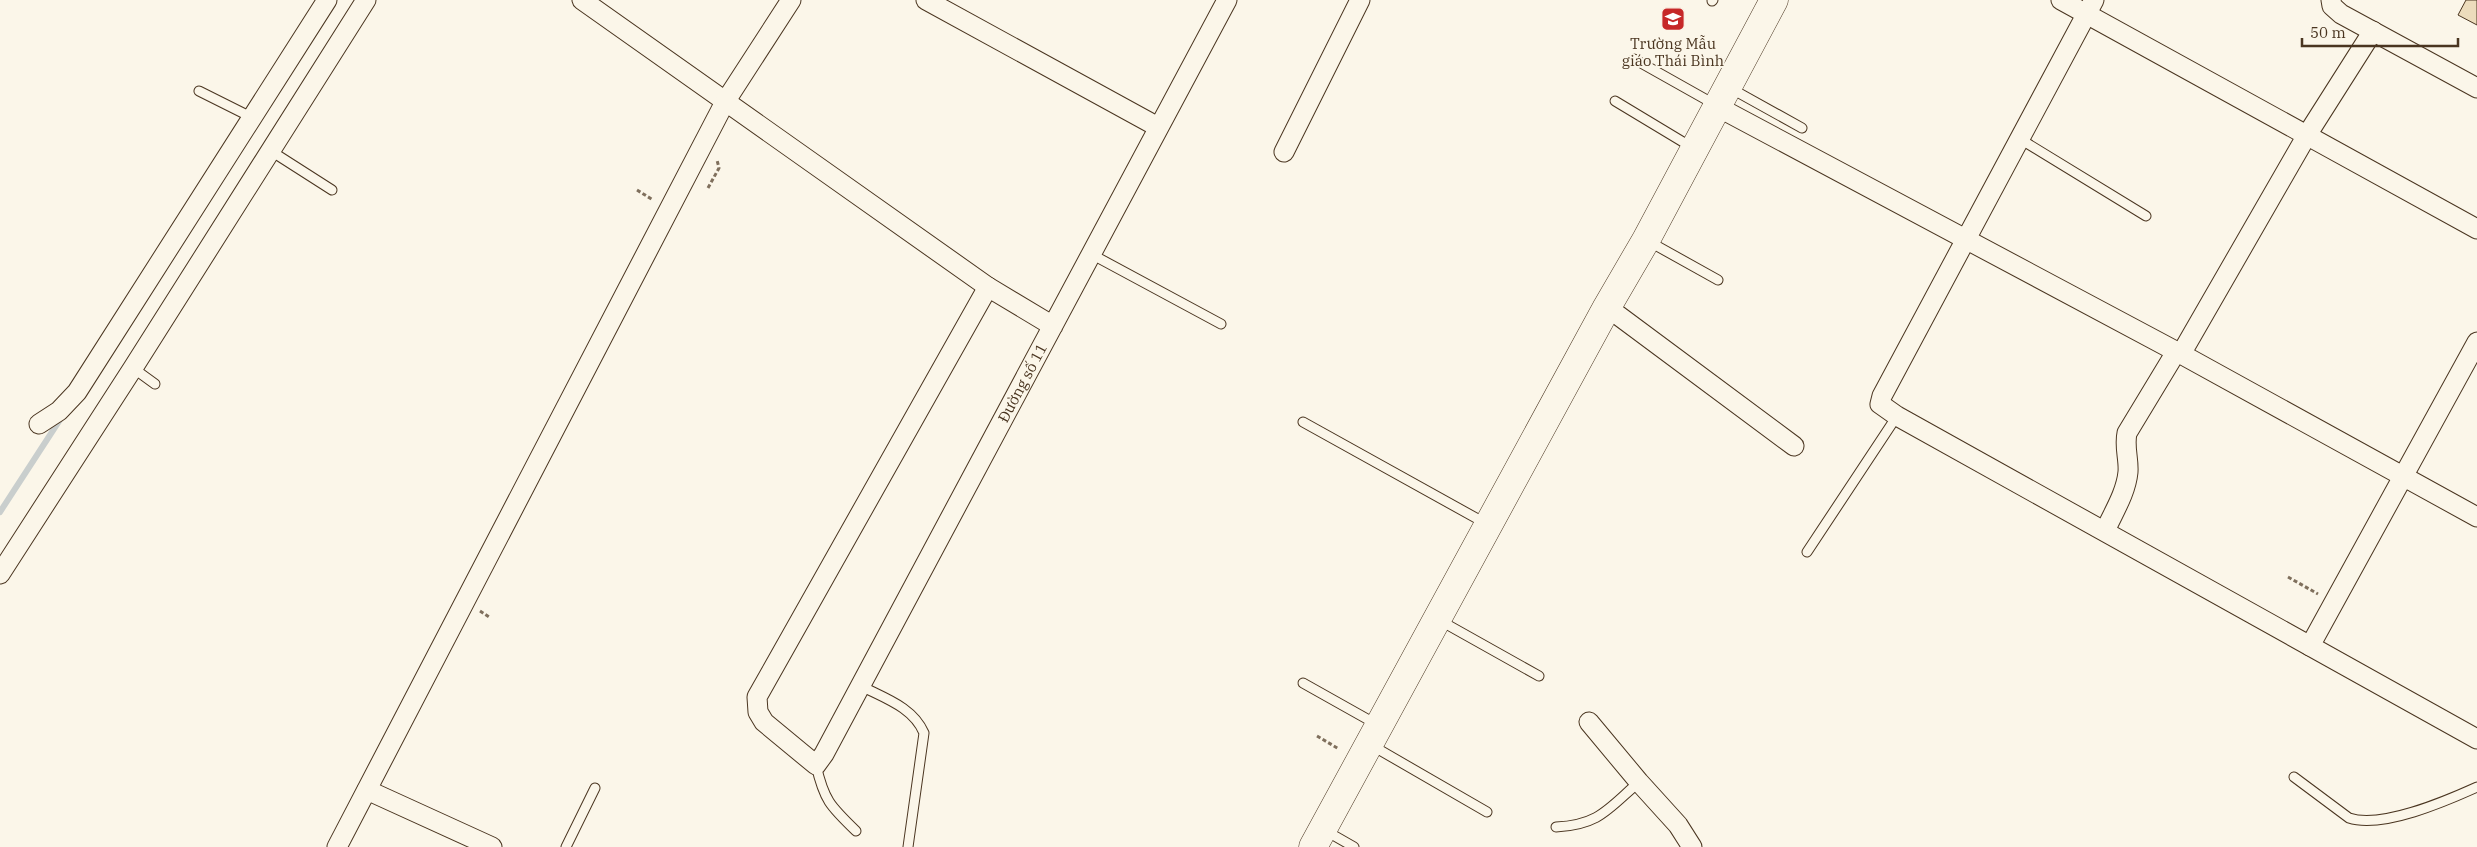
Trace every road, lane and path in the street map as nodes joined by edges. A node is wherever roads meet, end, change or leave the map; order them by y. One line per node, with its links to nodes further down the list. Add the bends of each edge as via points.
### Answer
1 (327, 0): 19 (street)
2 (366, 0): 25 (street)
3 (582, 0): 18 (street)
4 (790, 0): 18 (street)
5 (926, 0): 20 (street)
6 (1227, 0): 20 (street, Đường số 11)
7 (1360, 0): 26 (street)
8 (1774, 0): 16 (highway)
9 (2061, 0): 11 (street)
10 (2331, 0): 12 (street, via 2332,6 2341,14)
11 (2091, 7): 22 (street); 23 (street)
12 (2373, 31): 14 (street); 22 (street)
13 (1634, 59): 16 (lane)
14 (2477, 88)
15 (199, 91): 19 (lane)
16 (1722, 96): 21 (lane); 24 (highway); 31 (street)
17 (1615, 101): 24 (lane)
18 (725, 102): 34 (street); 67 (street)
19 (253, 118): 44 (street, via 77,392 59,411)
20 (1158, 127): 32 (street, Đường số 11)
21 (1802, 128)
22 (2308, 135): 29 (street); 39 (street)
23 (2020, 140): 28 (lane); 31 (street)
24 (1693, 148): 30 (highway)
25 (271, 151): 27 (lane); 40 (street)
26 (1284, 152)
27 (332, 190)
28 (2146, 216)
29 (2477, 229)
30 (1646, 240): 33 (lane); 35 (highway)
31 (1966, 240): 39 (street); 42 (street, via 1882,396 1880,404)
32 (1091, 254): 36 (lane); 37 (street, Đường số 11)
33 (1718, 280)
34 (988, 287): 37 (street); 62 (street, via 757,697 758,712 764,722)
35 (1607, 307): 45 (street); 48 (highway)
36 (1220, 324)
37 (1053, 326): 58 (street, Đường số 11)
38 (2477, 342): 46 (street)
39 (2179, 353): 46 (street); 49 (street, via 2127,433 2127,484)
40 (133, 368): 41 (lane); 51 (street)
41 (155, 384)
42 (1897, 416): 49 (street); 50 (lane)
43 (1303, 422): 48 (lane)
44 (39, 424)
45 (1794, 446)
46 (2403, 476): 47 (street); 53 (street)
47 (2477, 517)
48 (1488, 524): 54 (highway)
49 (2104, 531): 55 (street)
50 (1807, 552)
51 (0, 574)
52 (2288, 577): 53 (path)
53 (2333, 603): 55 (street)
54 (1436, 618): 56 (lane); 60 (highway)
55 (2310, 646): 61 (street)
56 (1539, 676)
57 (1303, 683): 60 (lane)
58 (860, 686): 62 (street, Đường số 11); 75 (lane, via 900,706 919,721 924,733)
59 (1589, 722): 64 (street)
60 (1373, 734): 68 (lane); 71 (highway)
61 (2477, 739)
62 (816, 765): 70 (lane, via 822,792 835,811)
63 (2294, 777): 65 (lane, via 2349,818 2360,822 2429,807)
64 (1639, 782): 69 (lane, via 1596,819 1580,825); 77 (street, via 1678,825)
65 (2477, 787)
66 (595, 788): 74 (lane)
67 (367, 790): 72 (street); 73 (street)
68 (1487, 812)
69 (1556, 827)
70 (856, 831)
71 (1318, 838): 76 (lane)
72 (337, 847)
73 (492, 847)
74 (566, 847)
75 (908, 847)
76 (1354, 847)
77 (1692, 847)

